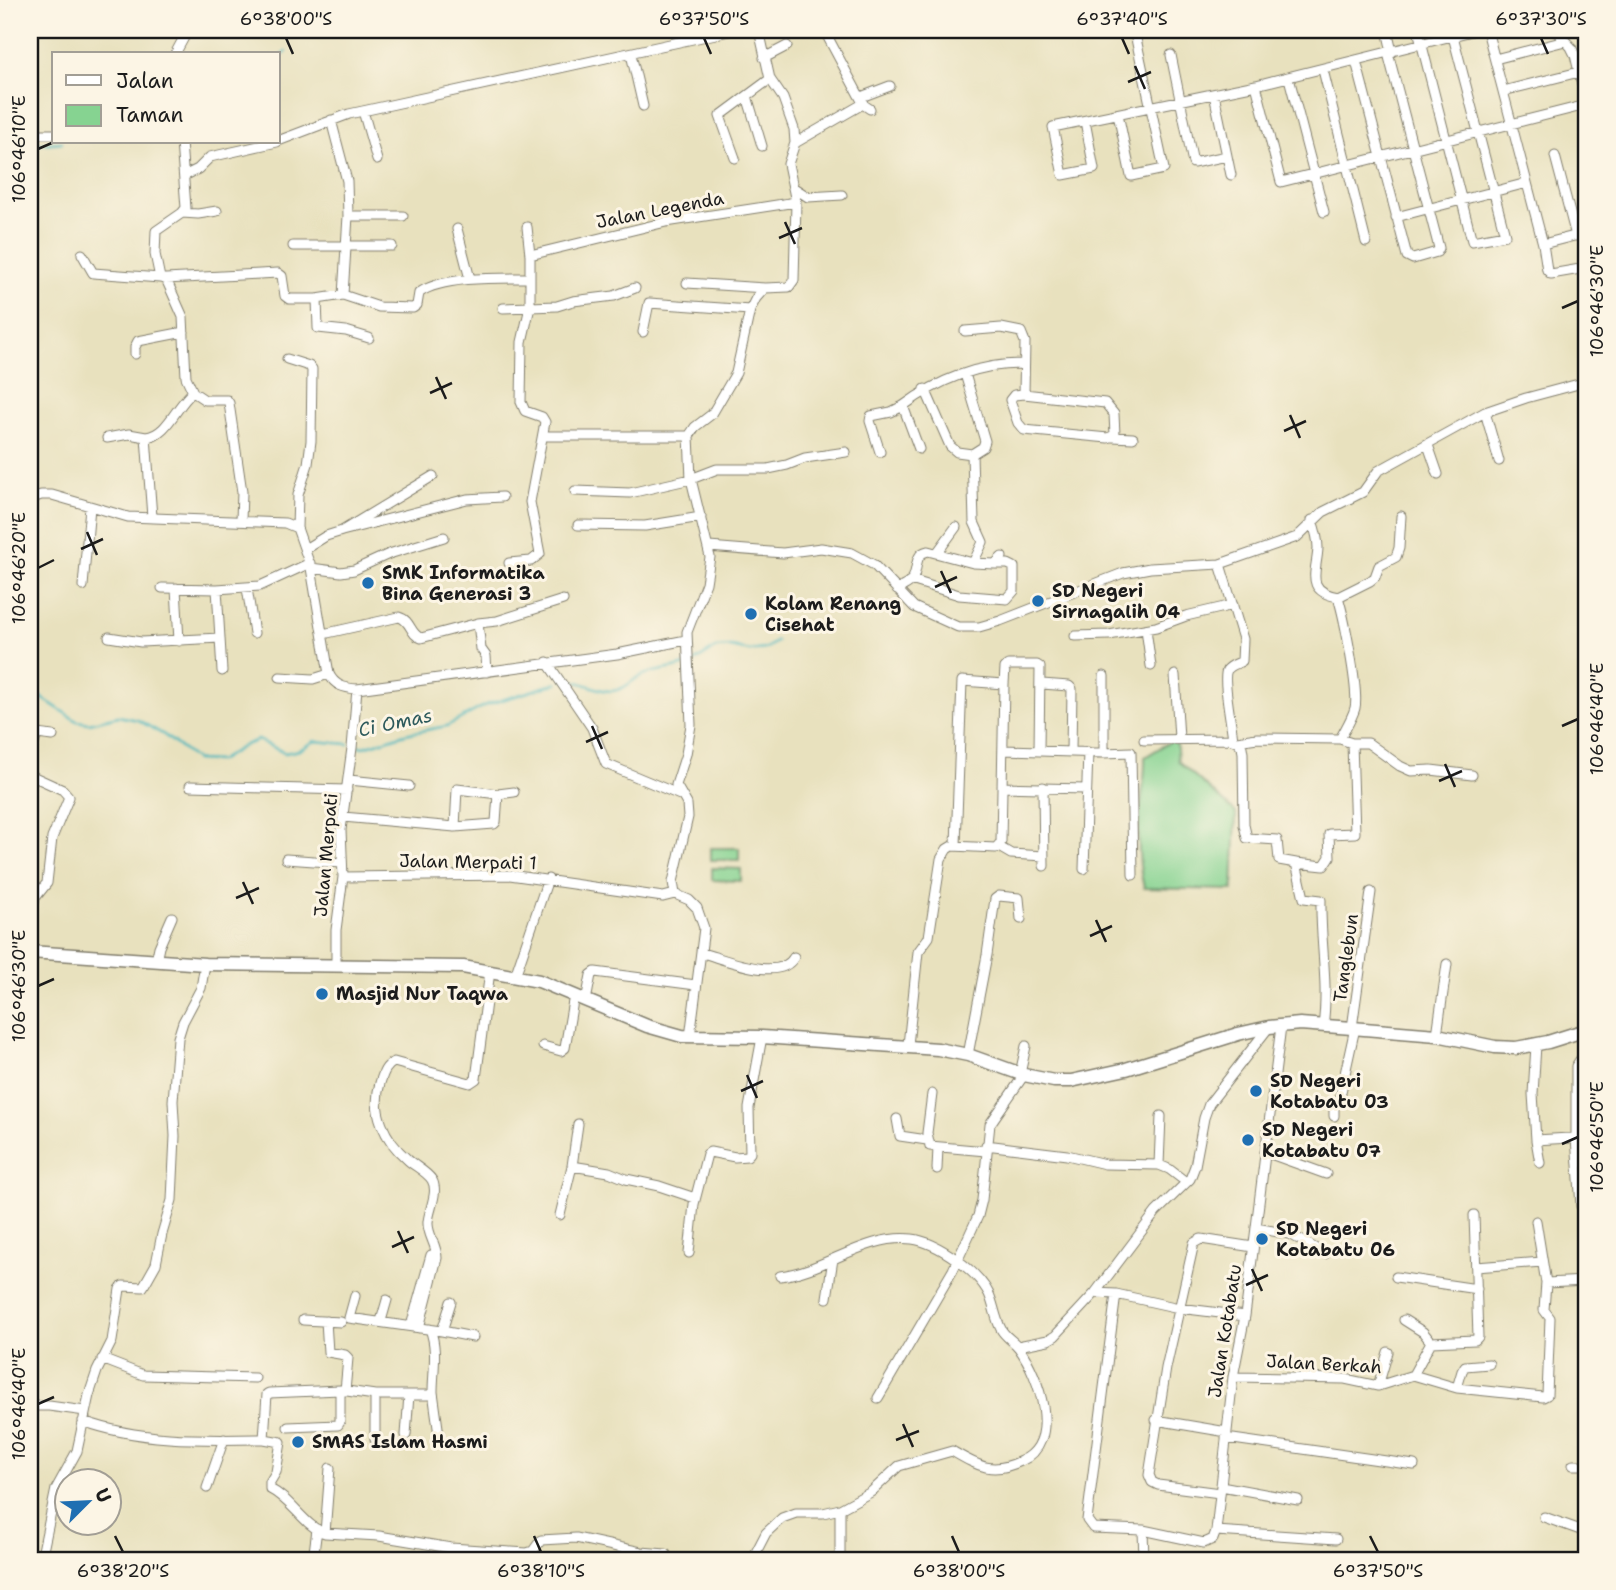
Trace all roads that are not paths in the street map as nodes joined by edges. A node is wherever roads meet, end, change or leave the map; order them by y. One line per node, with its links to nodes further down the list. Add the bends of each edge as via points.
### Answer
1 (188, 30): 15 (street)
2 (734, 30): 17 (street)
3 (759, 30): 19 (street)
4 (824, 30): 32 (street)
5 (1387, 30): 16 (street)
6 (1418, 30): 13 (street)
7 (1476, 30): 11 (street)
8 (1487, 30): 20 (street)
9 (1555, 30): 12 (street)
10 (1135, 34): 35 (street)
11 (1454, 36): 13 (street); 41 (street)
12 (1564, 41): 20 (street); 23 (street, via 1575,55)
13 (1421, 44): 16 (street); 45 (street)
14 (787, 46): 19 (street)
15 (176, 52)
16 (1390, 52): 21 (street); 50 (street)
17 (631, 54): 34 (street); 36 (street)
18 (1171, 55): 31 (street)
19 (764, 58): 25 (street)
20 (1494, 59): 28 (street)
21 (1356, 61): 22 (street); 53 (street)
22 (1322, 70): 24 (street); 57 (street)
23 (1578, 72): 28 (street); 33 (street)
24 (1289, 78): 26 (street); 58 (street)
25 (770, 79): 30 (street); 46 (street, via 790,113)
26 (1256, 85): 29 (street); 58 (street, via 1281,182)
27 (890, 86): 32 (street)
28 (1503, 91): 40 (street)
29 (1214, 94): 31 (street); 51 (street)
30 (747, 96): 49 (street); 54 (street, via 720,116)
31 (1180, 101): 35 (street); 51 (street, via 1194,163)
32 (865, 103): 46 (street)
33 (1586, 103): 40 (street)
34 (643, 106)
35 (1151, 107): 37 (street); 37 (street, via 1164,169 1131,176)
36 (363, 111): 38 (street); 56 (street)
37 (1118, 114): 39 (street)
38 (331, 120): 44 (street); 72 (street, via 346,173)
39 (1084, 121): 39 (street, via 1094,169 1063,175 1053,127)
40 (1511, 124): 41 (street); 61 (street)
41 (1479, 133): 45 (street); 64 (street)
42 (30, 134): 43 (street)
43 (52, 134)
44 (280, 141)
45 (1446, 141): 50 (street); 66 (street)
46 (795, 143): 62 (street, via 788,164)
47 (181, 144): 59 (street)
48 (269, 144): 59 (street, via 210,157)
49 (762, 146)
50 (1412, 149): 53 (street); 68 (street)
51 (1227, 156): 60 (street)
52 (1555, 156): 78 (street)
53 (1381, 157): 57 (street); 74 (street)
54 (735, 158)
55 (30, 159): 63 (street)
56 (377, 160)
57 (1347, 165): 58 (street); 79 (street)
58 (1314, 174): 70 (street)
59 (184, 176): 71 (street, via 187,203)
60 (1231, 176)
61 (1527, 183): 64 (street); 80 (street)
62 (794, 188): 65 (street, via 808,197); 67 (street)
63 (30, 189)
64 (1493, 191): 66 (street); 66 (street, via 1505,235 1472,241)
65 (842, 195)
66 (1461, 199): 68 (street)
67 (796, 202): 85 (street, Jalan Legenda, via 666,222); 92 (street, via 793,283 785,289)
68 (1428, 208): 74 (street); 74 (street, via 1439,248 1424,256 1407,256)
69 (217, 211): 71 (street)
70 (1324, 212)
71 (182, 213): 87 (street, via 155,234 155,254)
72 (348, 216): 73 (street); 83 (street)
73 (403, 216)
74 (1396, 216)
75 (527, 227): 85 (street)
76 (457, 229): 89 (street)
77 (1586, 233): 78 (street)
78 (1576, 236): 80 (street)
79 (1366, 242)
80 (1543, 244): 86 (street, via 1551,274)
81 (292, 246): 83 (street)
82 (392, 246): 83 (street)
83 (346, 247): 93 (street)
84 (82, 254): 87 (street, via 93,273)
85 (530, 255): 88 (street)
86 (1586, 268)
87 (163, 278): 94 (street, via 278,273 286,298); 99 (street, via 181,309)
88 (530, 278): 89 (street); 95 (street)
89 (470, 279): 93 (street, via 423,289 413,308 379,307)
90 (687, 283): 92 (street)
91 (635, 288): 95 (street, via 614,296)
92 (765, 288): 97 (street)
93 (343, 295): 94 (street)
94 (317, 299): 101 (street, via 318,328)
95 (530, 307): 96 (street); 112 (street, via 522,342 521,402 525,411 544,419)
96 (503, 309)
97 (750, 310): 100 (street, via 649,303); 113 (street, via 736,373 712,414)
98 (965, 331): 104 (street, via 1001,328 1021,332)
99 (184, 332): 102 (street, via 138,341); 108 (street, via 186,376)
100 (643, 332)
101 (369, 338)
102 (135, 354)
103 (287, 359): 138 (street, via 309,366 312,372 311,441 298,495)
104 (1024, 363): 105 (street); 109 (street)
105 (965, 374): 107 (street); 122 (street, via 985,441)
106 (1586, 382): 111 (street)
107 (925, 390): 110 (street); 122 (street, via 950,446)
108 (193, 392): 114 (street, via 160,433); 135 (street, via 200,398 229,403 242,492)
109 (1024, 394): 115 (street, via 1105,403 1114,414); 115 (street, via 1014,394 1010,400 1024,430)
110 (903, 406): 119 (street); 121 (street, via 871,416)
111 (1485, 412): 118 (street); 123 (street)
112 (544, 436): 113 (street); 146 (street, via 530,502 540,554 531,561)
113 (689, 436): 126 (street)
114 (146, 437): 116 (street); 132 (street)
115 (1114, 437): 117 (street)
116 (107, 438)
117 (1133, 438)
118 (1428, 445): 124 (street); 134 (street, via 1378,471 1363,492)
119 (919, 449)
120 (846, 452): 126 (street, via 768,469 717,469)
121 (880, 452)
122 (972, 454): 147 (street, via 974,522 983,542)
123 (1499, 461)
124 (1438, 474)
125 (433, 476): 139 (street)
126 (691, 479): 127 (street, via 630,493); 133 (street)
127 (575, 491)
128 (502, 497): 139 (street, via 479,496)
129 (30, 499): 130 (street, via 45,494)
130 (90, 507): 132 (street, via 128,517); 151 (street)
131 (1401, 516): 157 (street, via 1396,557 1379,566 1370,581)
132 (152, 517): 135 (street)
133 (701, 517): 136 (street, via 645,526); 142 (street)
134 (1312, 520): 148 (street, via 1297,537); 157 (street, via 1318,548 1314,579 1323,592)
135 (241, 521): 138 (street)
136 (578, 525)
137 (956, 527): 145 (street)
138 (297, 528): 144 (street)
139 (342, 531): 144 (street)
140 (444, 537): 149 (street, via 354,570)
141 (30, 538): 143 (street)
142 (709, 547): 156 (street, via 783,554 838,550 867,560); 168 (street, via 708,575)
143 (30, 548)
144 (306, 548): 149 (street)
145 (937, 553): 147 (street); 150 (street, via 919,554)
146 (509, 563)
147 (973, 563): 150 (street, via 998,561 1014,567 1014,591 1007,599 959,595)
148 (1220, 564): 156 (street, via 1123,573 979,627 954,626 915,607); 159 (street)
149 (311, 566): 153 (street); 163 (street)
150 (911, 580): 156 (street)
151 (83, 586)
152 (162, 588): 154 (street)
153 (247, 588): 155 (street); 162 (street)
154 (176, 589): 155 (street); 167 (street)
155 (217, 589): 166 (street)
156 (897, 590)
157 (1338, 597): 182 (street, via 1355,700)
158 (563, 600): 160 (street)
159 (1233, 605): 161 (street); 184 (street, via 1243,645 1242,661 1229,668 1224,680)
160 (478, 623): 163 (street, via 421,638 399,617); 172 (street)
161 (1146, 629): 164 (street); 170 (street)
162 (254, 633)
163 (323, 634): 173 (street)
164 (1075, 636)
165 (109, 637): 167 (street, via 141,642)
166 (219, 638): 167 (street); 171 (street)
167 (179, 640)
168 (686, 640): 169 (street); 200 (street, via 691,725)
169 (547, 662): 172 (street); 200 (street, via 592,728 609,766)
170 (1152, 666)
171 (222, 671)
172 (487, 672): 179 (street)
173 (329, 674): 176 (street, via 313,679); 179 (street, via 338,685)
174 (1175, 675): 181 (street)
175 (1104, 676): 190 (street)
176 (280, 677)
177 (1004, 684): 178 (street, via 1005,668 1010,664 1039,665); 186 (street); 205 (street, via 962,681)
178 (1042, 684): 187 (street); 188 (street, via 1072,689)
179 (357, 689): 194 (street, Jalan Merpati)
180 (53, 736): 191 (street, via 37,734)
181 (1180, 738): 183 (street); 184 (street)
182 (1340, 739): 184 (street); 185 (street)
183 (1144, 740)
184 (1235, 741): 210 (street, via 1243,753 1247,838 1277,840 1279,860)
185 (1352, 743): 193 (street, via 1367,743 1411,771); 210 (street, via 1355,834 1329,834 1330,857 1324,866)
186 (1004, 750): 187 (street); 197 (street)
187 (1040, 751): 188 (street)
188 (1071, 751): 189 (street)
189 (1088, 752): 190 (street); 199 (street)
190 (1104, 753): 213 (street, via 1131,752)
191 (30, 756)
192 (30, 775): 220 (street, via 69,797 52,838 47,883 35,898)
193 (1472, 775)
194 (348, 785): 195 (street); 196 (street); 203 (street, Jalan Merpati)
195 (190, 786)
196 (409, 786)
197 (1002, 787): 198 (street); 206 (street)
198 (1043, 787): 199 (street); 207 (street)
199 (1086, 789): 212 (street)
200 (678, 790): 217 (street, via 687,804 688,817 673,882)
201 (514, 792): 202 (street)
202 (498, 794): 204 (street, via 496,824); 204 (street, via 457,789)
203 (343, 817): 204 (street); 209 (street, Jalan Merpati)
204 (454, 827)
205 (956, 845): 206 (street); 240 (street, via 947,849 939,864 929,937 918,952)
206 (999, 847): 207 (street, via 1011,855)
207 (1044, 856): 211 (street)
208 (286, 859): 209 (street)
209 (342, 863): 214 (street, Jalan Merpati)
210 (1296, 863): 234 (street, via 1304,898 1321,900)
211 (1044, 866)
212 (1084, 869)
213 (1133, 876)
214 (343, 877): 215 (street, Jalan Merpati 1, via 500,874); 227 (street, Jalan Merpati)
215 (548, 879): 217 (street, Jalan Merpati 1, via 663,897); 229 (street)
216 (1371, 892): 235 (street, Tanglebun)
217 (675, 894): 222 (street, via 690,900 700,914)
218 (172, 917): 224 (street)
219 (1021, 919): 244 (street, via 1019,898 996,897)
220 (30, 920)
221 (30, 952): 224 (main road)
222 (702, 953): 223 (street, via 770,970 786,967); 230 (street)
223 (794, 957)
224 (156, 961): 225 (main road)
225 (205, 964): 227 (main road); 303 (street, via 201,988 180,1030 177,1049 171,1208 156,1264 144,1285 120,1289 112,1341)
226 (1447, 964): 237 (street)
227 (336, 965): 228 (main road)
228 (490, 971): 229 (main road); 296 (street, via 476,1079 470,1083 394,1062 386,1068 377,1092 381,1124 388,1137 434,1186 428,1224 437,1258)
229 (514, 975): 231 (main road)
230 (696, 985): 232 (street, via 595,972); 238 (street)
231 (574, 995): 232 (main road); 242 (street, via 565,1048)
232 (586, 1001): 238 (main road, via 646,1026)
233 (1275, 1026): 234 (main road); 246 (main road, via 1086,1078 1054,1082); 257 (street, Jalan Kotabatu); 263 (street, via 1209,1104 1193,1174)
234 (1323, 1026): 235 (main road)
235 (1353, 1028): 237 (main road); 249 (street, Tanglebun)
236 (1586, 1030): 241 (main road)
237 (1437, 1035): 241 (main road, via 1495,1047)
238 (690, 1037): 239 (main road)
239 (762, 1037): 240 (main road); 264 (street, via 749,1108 750,1153 741,1158 708,1153)
240 (908, 1045): 244 (main road)
241 (1536, 1045): 254 (street)
242 (543, 1046)
243 (1026, 1046): 246 (street)
244 (968, 1055): 246 (main road)
245 (1586, 1060): 252 (street, via 1576,1066)
246 (1022, 1075): 256 (street, via 992,1119)
247 (932, 1094): 253 (street)
248 (1161, 1116): 259 (street)
249 (1334, 1116)
250 (897, 1119): 253 (street, via 900,1136)
251 (578, 1124): 260 (street)
252 (1581, 1138): 254 (street); 265 (street, via 1581,1206)
253 (927, 1140): 255 (street)
254 (1536, 1140): 258 (street)
255 (938, 1148): 256 (street); 261 (street)
256 (986, 1148): 259 (street, via 1067,1155 1105,1164); 275 (street, via 981,1208)
257 (1265, 1152): 262 (street); 269 (street, Jalan Kotabatu)
258 (1540, 1163)
259 (1159, 1165): 263 (street)
260 (572, 1166): 264 (street, via 609,1172); 266 (street)
261 (937, 1170)
262 (1326, 1174)
263 (1186, 1182): 283 (street, via 1156,1212)
264 (695, 1198): 271 (street)
265 (1586, 1211)
266 (560, 1215)
267 (1474, 1215): 277 (street)
268 (1536, 1222): 276 (street)
269 (1256, 1228): 270 (street, Jalan Kotabatu); 272 (street, via 1290,1234)
270 (1253, 1247): 289 (street, via 1197,1240); 290 (street, Jalan Kotabatu)
271 (689, 1253)
272 (1325, 1254)
273 (431, 1255): 296 (street)
274 (833, 1259): 275 (street, via 886,1240 914,1239); 278 (street, via 798,1274); 286 (street)
275 (958, 1261): 301 (street, via 985,1286 1001,1330); 314 (street)
276 (1542, 1262): 277 (street); 281 (street)
277 (1476, 1267): 282 (street)
278 (780, 1276)
279 (1396, 1277): 282 (street)
280 (1586, 1281): 281 (street)
281 (1546, 1283): 309 (street, via 1544,1310 1550,1318 1547,1395)
282 (1477, 1289): 300 (street, via 1477,1338)
283 (1095, 1293): 284 (street); 301 (street, via 1055,1336)
284 (1116, 1294): 289 (street); 334 (street, via 1087,1520 1093,1528)
285 (355, 1297): 294 (street, via 349,1318)
286 (827, 1298)
287 (387, 1300): 294 (street)
288 (451, 1302): 298 (street)
289 (1179, 1308): 290 (street); 317 (street)
290 (1245, 1317): 306 (street, Jalan Kotabatu)
291 (303, 1320): 293 (street)
292 (1404, 1320): 300 (street)
293 (326, 1321): 295 (street); 310 (street, via 328,1352 345,1355 348,1360)
294 (381, 1321): 296 (street)
295 (341, 1322)
296 (415, 1327): 297 (street)
297 (430, 1329): 298 (street); 311 (street)
298 (442, 1331): 299 (street)
299 (473, 1337)
300 (1431, 1342): 305 (street)
301 (1018, 1346): 332 (street, via 1044,1414 1042,1443 1035,1453 1017,1463 991,1468 947,1451 899,1466 871,1492)
302 (1388, 1352): 308 (street)
303 (102, 1359): 307 (street, via 143,1375); 316 (street)
304 (1489, 1364): 309 (street, via 1465,1366)
305 (1413, 1376): 308 (street, Jalan Berkah); 309 (street)
306 (1233, 1377): 308 (street, Jalan Berkah, via 1345,1379); 321 (street, Jalan Kotabatu)
307 (255, 1378)
308 (1378, 1386)
309 (1457, 1388)
310 (342, 1391): 312 (street); 318 (street, via 338,1425); 323 (street, via 268,1393)
311 (433, 1392): 313 (street); 320 (street)
312 (375, 1395): 313 (street); 324 (street)
313 (409, 1395): 319 (street)
314 (878, 1398)
315 (30, 1406): 316 (street)
316 (84, 1416): 322 (street, via 111,1430); 341 (street, via 77,1451 57,1489)
317 (1156, 1420): 321 (street); 330 (street, via 1152,1482)
318 (288, 1427)
319 (406, 1434)
320 (439, 1435)
321 (1226, 1435): 325 (street); 330 (street, Jalan Kotabatu)
322 (224, 1439): 323 (street); 329 (street)
323 (264, 1439): 335 (street, via 281,1442 270,1489)
324 (375, 1439)
325 (1413, 1465)
326 (1573, 1465): 327 (street)
327 (1586, 1465)
328 (330, 1468): 335 (street)
329 (207, 1488)
330 (1220, 1490): 331 (street); 336 (street, Jalan Kotabatu)
331 (1298, 1500)
332 (840, 1509): 343 (street, via 782,1518 766,1532); 344 (street)
333 (1544, 1517): 337 (street)
334 (1143, 1530): 336 (street, via 1204,1543 1213,1539); 345 (street)
335 (321, 1531): 340 (street); 342 (street)
336 (1216, 1531): 338 (street)
337 (1586, 1532)
338 (1336, 1539)
339 (666, 1554): 340 (street, via 576,1538 541,1540 527,1553)
340 (487, 1555)
341 (41, 1560)
342 (313, 1560)
343 (752, 1560)
344 (840, 1560)
345 (1144, 1560)

